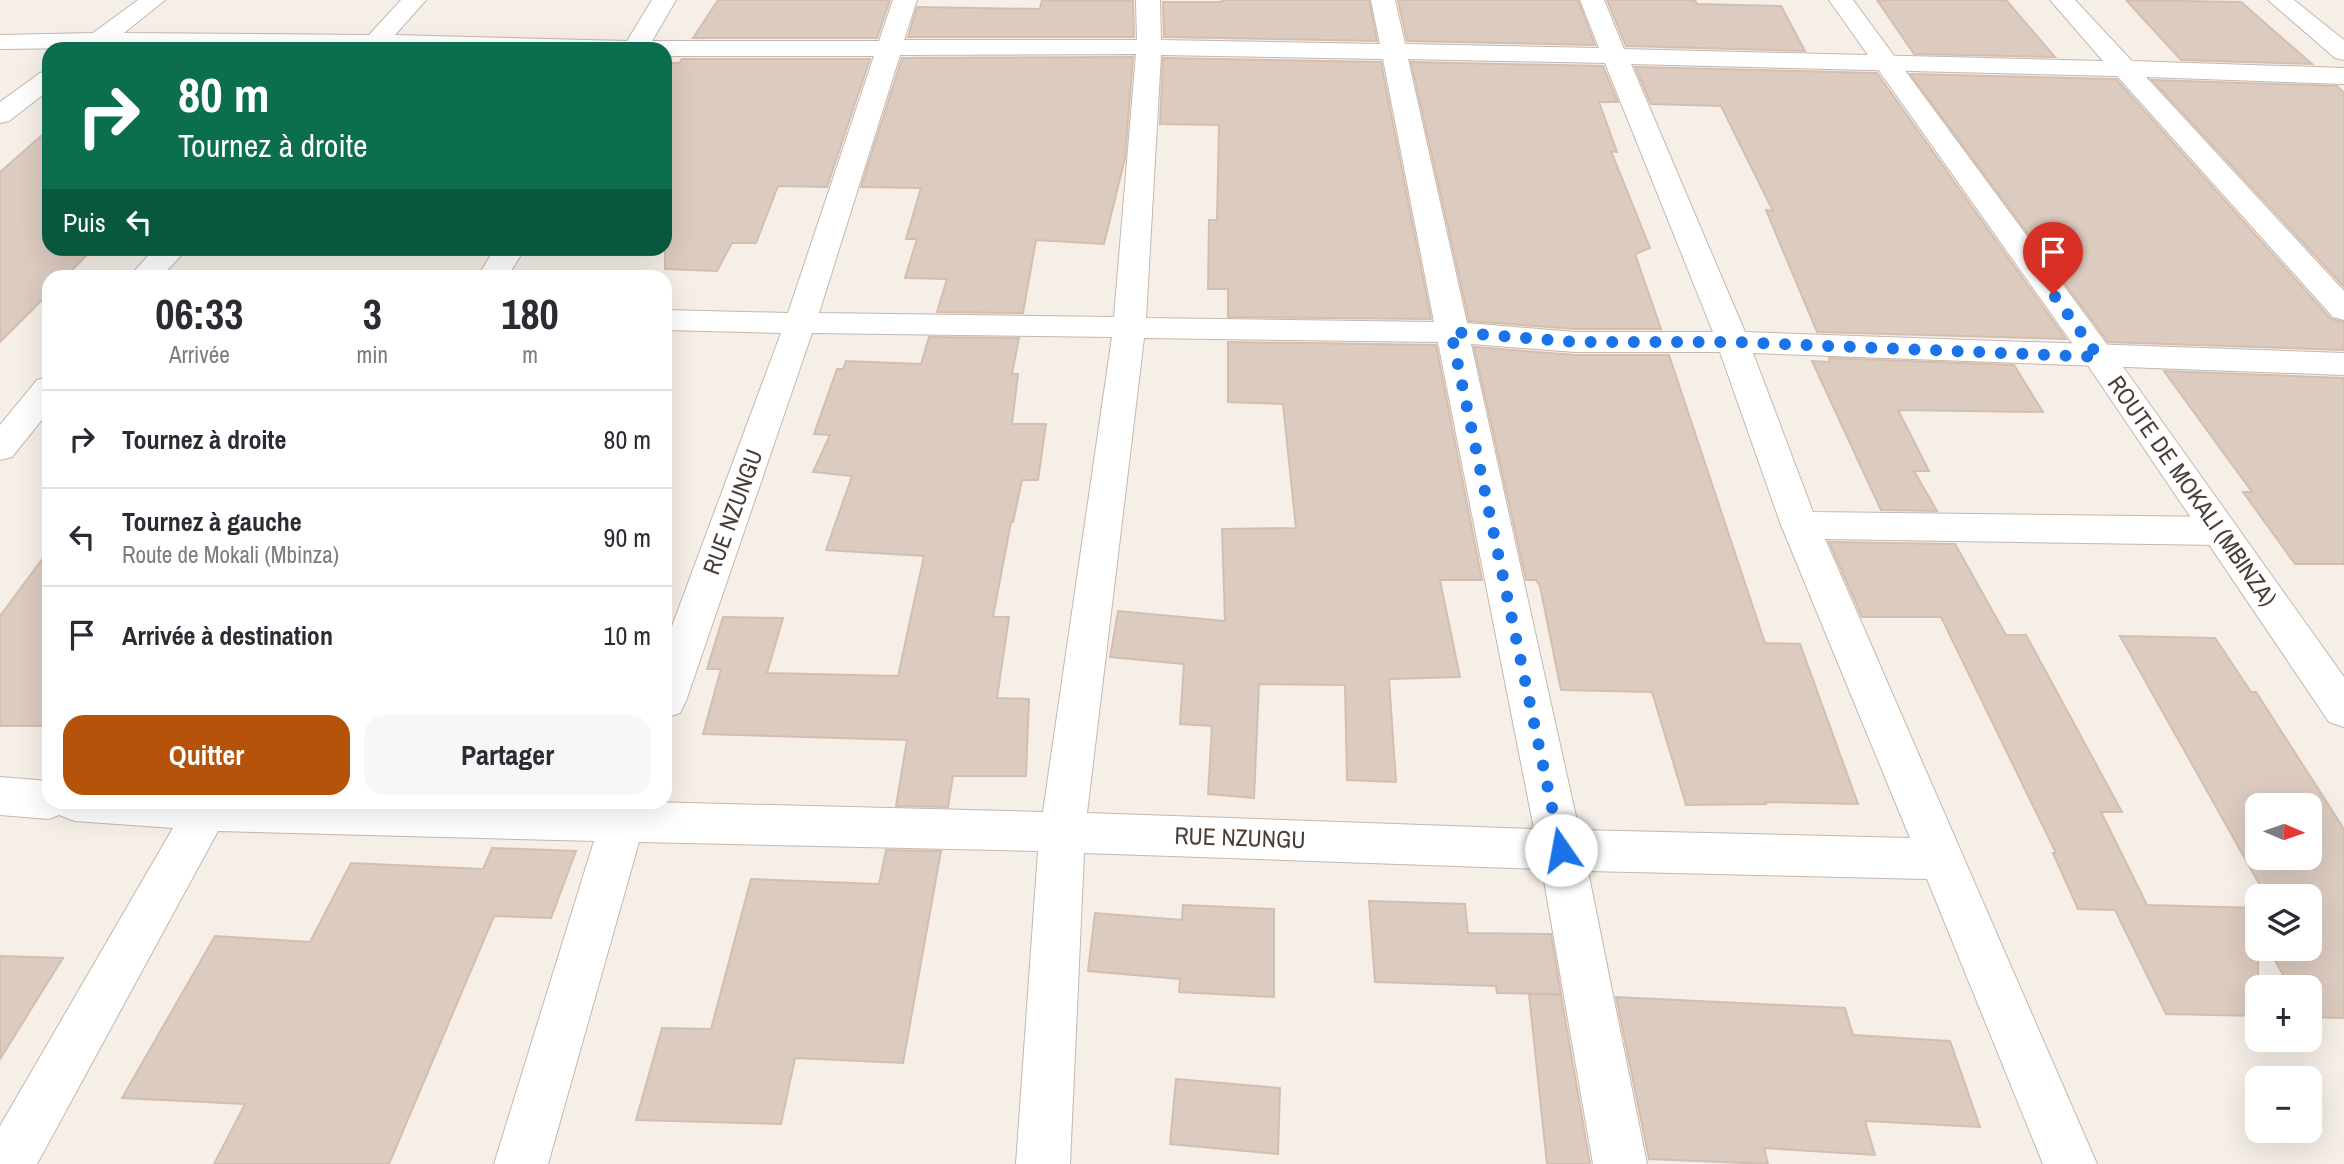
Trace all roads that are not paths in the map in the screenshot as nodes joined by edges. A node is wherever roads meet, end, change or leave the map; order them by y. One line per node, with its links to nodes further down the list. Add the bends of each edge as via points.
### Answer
1 (153, 0): 12 (street)
2 (414, 0): 15 (street)
3 (664, 0): 16 (street)
4 (905, 0): 19 (street, RUE NZUNGU)
5 (1149, 0): 18 (street)
6 (1384, 0): 21 (street)
7 (1592, 0): 23 (street)
8 (1841, 0): 24 (street, ROUTE DE MOKALI (MBINZA))
9 (2062, 0): 25 (street)
10 (2280, 0): 22 (street)
11 (0, 42): 17 (street)
12 (97, 42)
13 (153, 42): 14 (street)
14 (290, 42)
15 (376, 42)
16 (639, 42)
17 (42, 43)
18 (1149, 47): 19 (street); 21 (street); 34 (street)
19 (891, 48): 20 (street); 33 (street, RUE NZUNGU)
20 (672, 49)
21 (1395, 54): 23 (street); 35 (street)
22 (2344, 54)
23 (1617, 57): 24 (street); 36 (street)
24 (1884, 61): 25 (street); 37 (street, ROUTE DE MOKALI (MBINZA))
25 (2126, 68): 26 (street); 31 (street)
26 (2344, 76)
27 (42, 83): 28 (street)
28 (0, 115)
29 (165, 256): 30 (street)
30 (151, 270)
31 (2344, 310)
32 (672, 320): 33 (street)
33 (800, 323): 34 (street); 43 (street, RUE NZUNGU)
34 (1129, 328): 35 (street); 50 (street)
35 (1451, 332): 36 (street, via 1574,342); 51 (street)
36 (1733, 342): 37 (street); 41 (street)
37 (2099, 357): 38 (street); 42 (street, ROUTE DE MOKALI (MBINZA))
38 (2344, 364)
39 (42, 397): 40 (street)
40 (0, 448)
41 (1800, 525): 42 (street); 52 (street)
42 (2220, 531): 44 (street, ROUTE DE MOKALI (MBINZA))
43 (672, 681)
44 (2344, 710)
45 (0, 796): 46 (street)
46 (42, 799)
47 (207, 809): 53 (street)
48 (417, 809): 49 (street, RUE NZUNGU)
49 (625, 812): 50 (street, RUE NZUNGU); 54 (street)
50 (1062, 832): 51 (street, RUE NZUNGU); 55 (street)
51 (1561, 850): 52 (street, RUE NZUNGU); 56 (street)
52 (1940, 859): 57 (street)
53 (8, 1164)
54 (521, 1164)
55 (1044, 1164)
56 (1620, 1164)
57 (2070, 1164)

